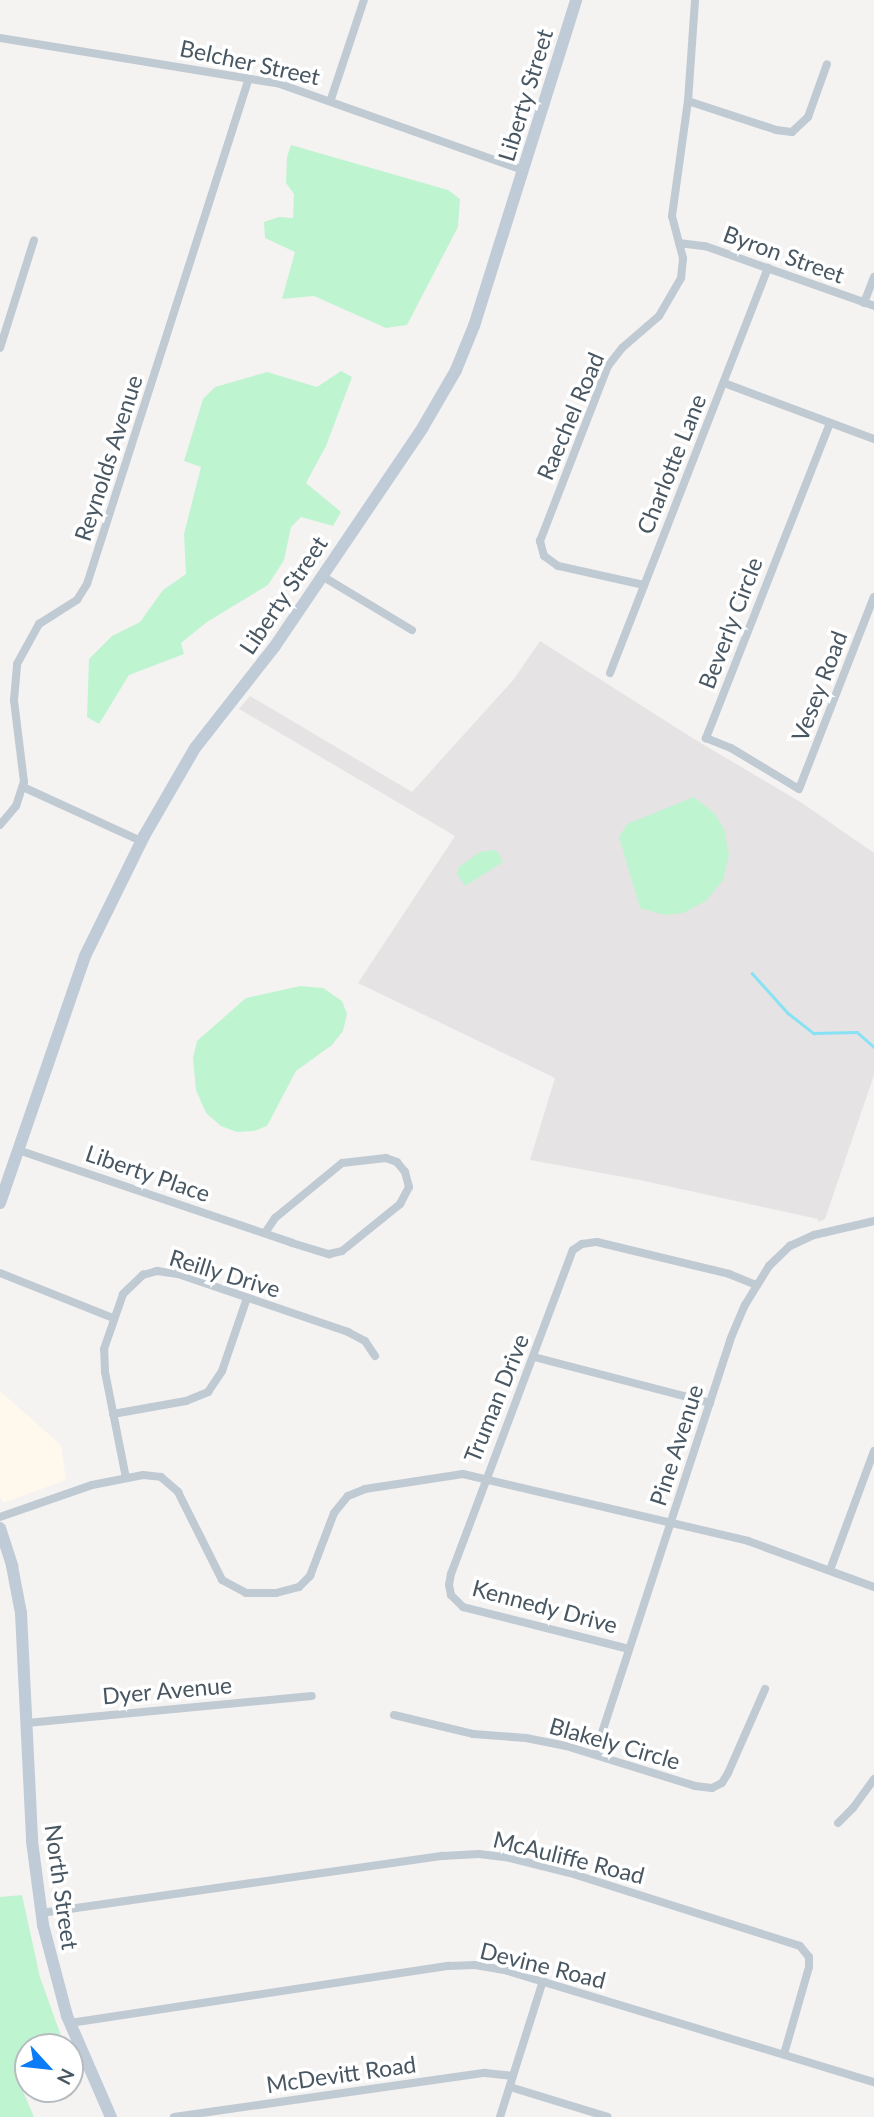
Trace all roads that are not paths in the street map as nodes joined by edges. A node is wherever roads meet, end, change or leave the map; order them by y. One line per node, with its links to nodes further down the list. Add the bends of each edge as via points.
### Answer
1 (364, 0): 7 (street)
2 (576, 0): 9 (main road, Liberty Street)
3 (695, 0): 8 (street, Raechel Road)
4 (0, 38): 6 (street, Belcher Street)
5 (827, 64): 8 (street, via 808,117 792,132)
6 (249, 78): 7 (street, Belcher Street); 25 (street, Reynolds Avenue, via 87,584 76,600 39,624 18,664 14,693)
7 (331, 99): 9 (street, Belcher Street)
8 (688, 101): 11 (street, Raechel Road, via 672,215)
9 (523, 170): 20 (main road, Liberty Street, via 474,326 453,376)
10 (34, 240): 16 (street)
11 (679, 243): 12 (street, Byron Street, via 705,246); 21 (street, Raechel Road, via 683,264 678,284 659,316 617,353 604,374 540,541 544,556 558,566)
12 (768, 268): 14 (street, Byron Street); 17 (street, Charlotte Lane)
13 (874, 277): 14 (street)
14 (864, 303): 15 (street, Byron Street)
15 (874, 306)
16 (0, 348)
17 (724, 383): 18 (street); 21 (street, Charlotte Lane)
18 (830, 423): 19 (street); 26 (street, Beverly Circle, via 706,738)
19 (874, 439)
20 (322, 576): 23 (street); 28 (main road, Liberty Street, via 195,748)
21 (644, 585): 24 (street, Charlotte Lane)
22 (874, 597): 26 (street, Vesey Road)
23 (412, 630)
24 (610, 673)
25 (23, 787): 27 (street, via 16,806); 28 (street)
26 (799, 789)
27 (0, 825)
28 (141, 841): 29 (main road, Liberty Street, via 85,956)
29 (18, 1150): 30 (main road, Liberty Street); 32 (street, Liberty Place)
30 (0, 1203)
31 (874, 1221): 34 (street, Pine Avenue, via 798,1241 773,1261)
32 (265, 1233): 32 (street, Liberty Place, via 324,1253 338,1253 403,1200 409,1186 405,1172 386,1158 342,1163 275,1218)
33 (0, 1273): 36 (street)
34 (756, 1285): 38 (street, Truman Drive, via 729,1273 587,1242 568,1259); 39 (street, Pine Avenue, via 733,1332)
35 (247, 1298): 36 (street, Reilly Drive, via 157,1271 132,1283); 37 (street, Reilly Drive, via 354,1335 365,1341); 40 (street, via 222,1371 208,1392 186,1401)
36 (113, 1318): 40 (street, Reilly Drive, via 103,1357)
37 (375, 1356)
38 (534, 1357): 39 (street); 43 (street, Truman Drive)
39 (710, 1403): 45 (street, Pine Avenue)
40 (113, 1414): 42 (street, Reilly Drive)
41 (874, 1451): 47 (street)
42 (126, 1478): 43 (street, Truman Drive, via 150,1475 171,1483 218,1576 235,1590 257,1594 288,1591 307,1580 336,1508 353,1493 450,1474); 44 (street, Truman Drive, via 67,1491)
43 (487, 1479): 45 (street); 49 (street, Kennedy Drive, via 449,1580 454,1600 469,1609)
44 (0, 1517)
45 (670, 1525): 47 (street, via 748,1541); 49 (street, Pine Avenue)
46 (0, 1528): 53 (main road, North Street, via 19,1601)
47 (830, 1570): 48 (street)
48 (874, 1587)
49 (629, 1649): 54 (street, Pine Avenue)
50 (765, 1689): 54 (street, Blakely Circle, via 728,1773 717,1786 695,1786)
51 (312, 1696): 53 (street, Dyer Avenue)
52 (394, 1715): 54 (street, Blakely Circle, via 473,1734 533,1739)
53 (27, 1723): 57 (main road, North Street, via 32,1841)
54 (595, 1754)
55 (874, 1779): 56 (street)
56 (838, 1823)
57 (41, 1913): 59 (main road, North Street); 60 (street, McAuliffe Road, via 443,1856 510,1858 800,1946 809,1957 809,1967)
58 (543, 1981): 59 (street, Devine Road, via 501,1969 458,1965); 60 (street, Devine Road); 61 (street)
59 (70, 2023): 64 (main road, North Street)
60 (784, 2054): 62 (street, Devine Road)
61 (513, 2076): 63 (street); 65 (street, McDevitt Road, via 485,2073)
62 (874, 2082)
63 (510, 2087): 66 (street); 67 (street)
64 (111, 2117)
65 (174, 2117)
66 (500, 2117)
67 (608, 2117)

